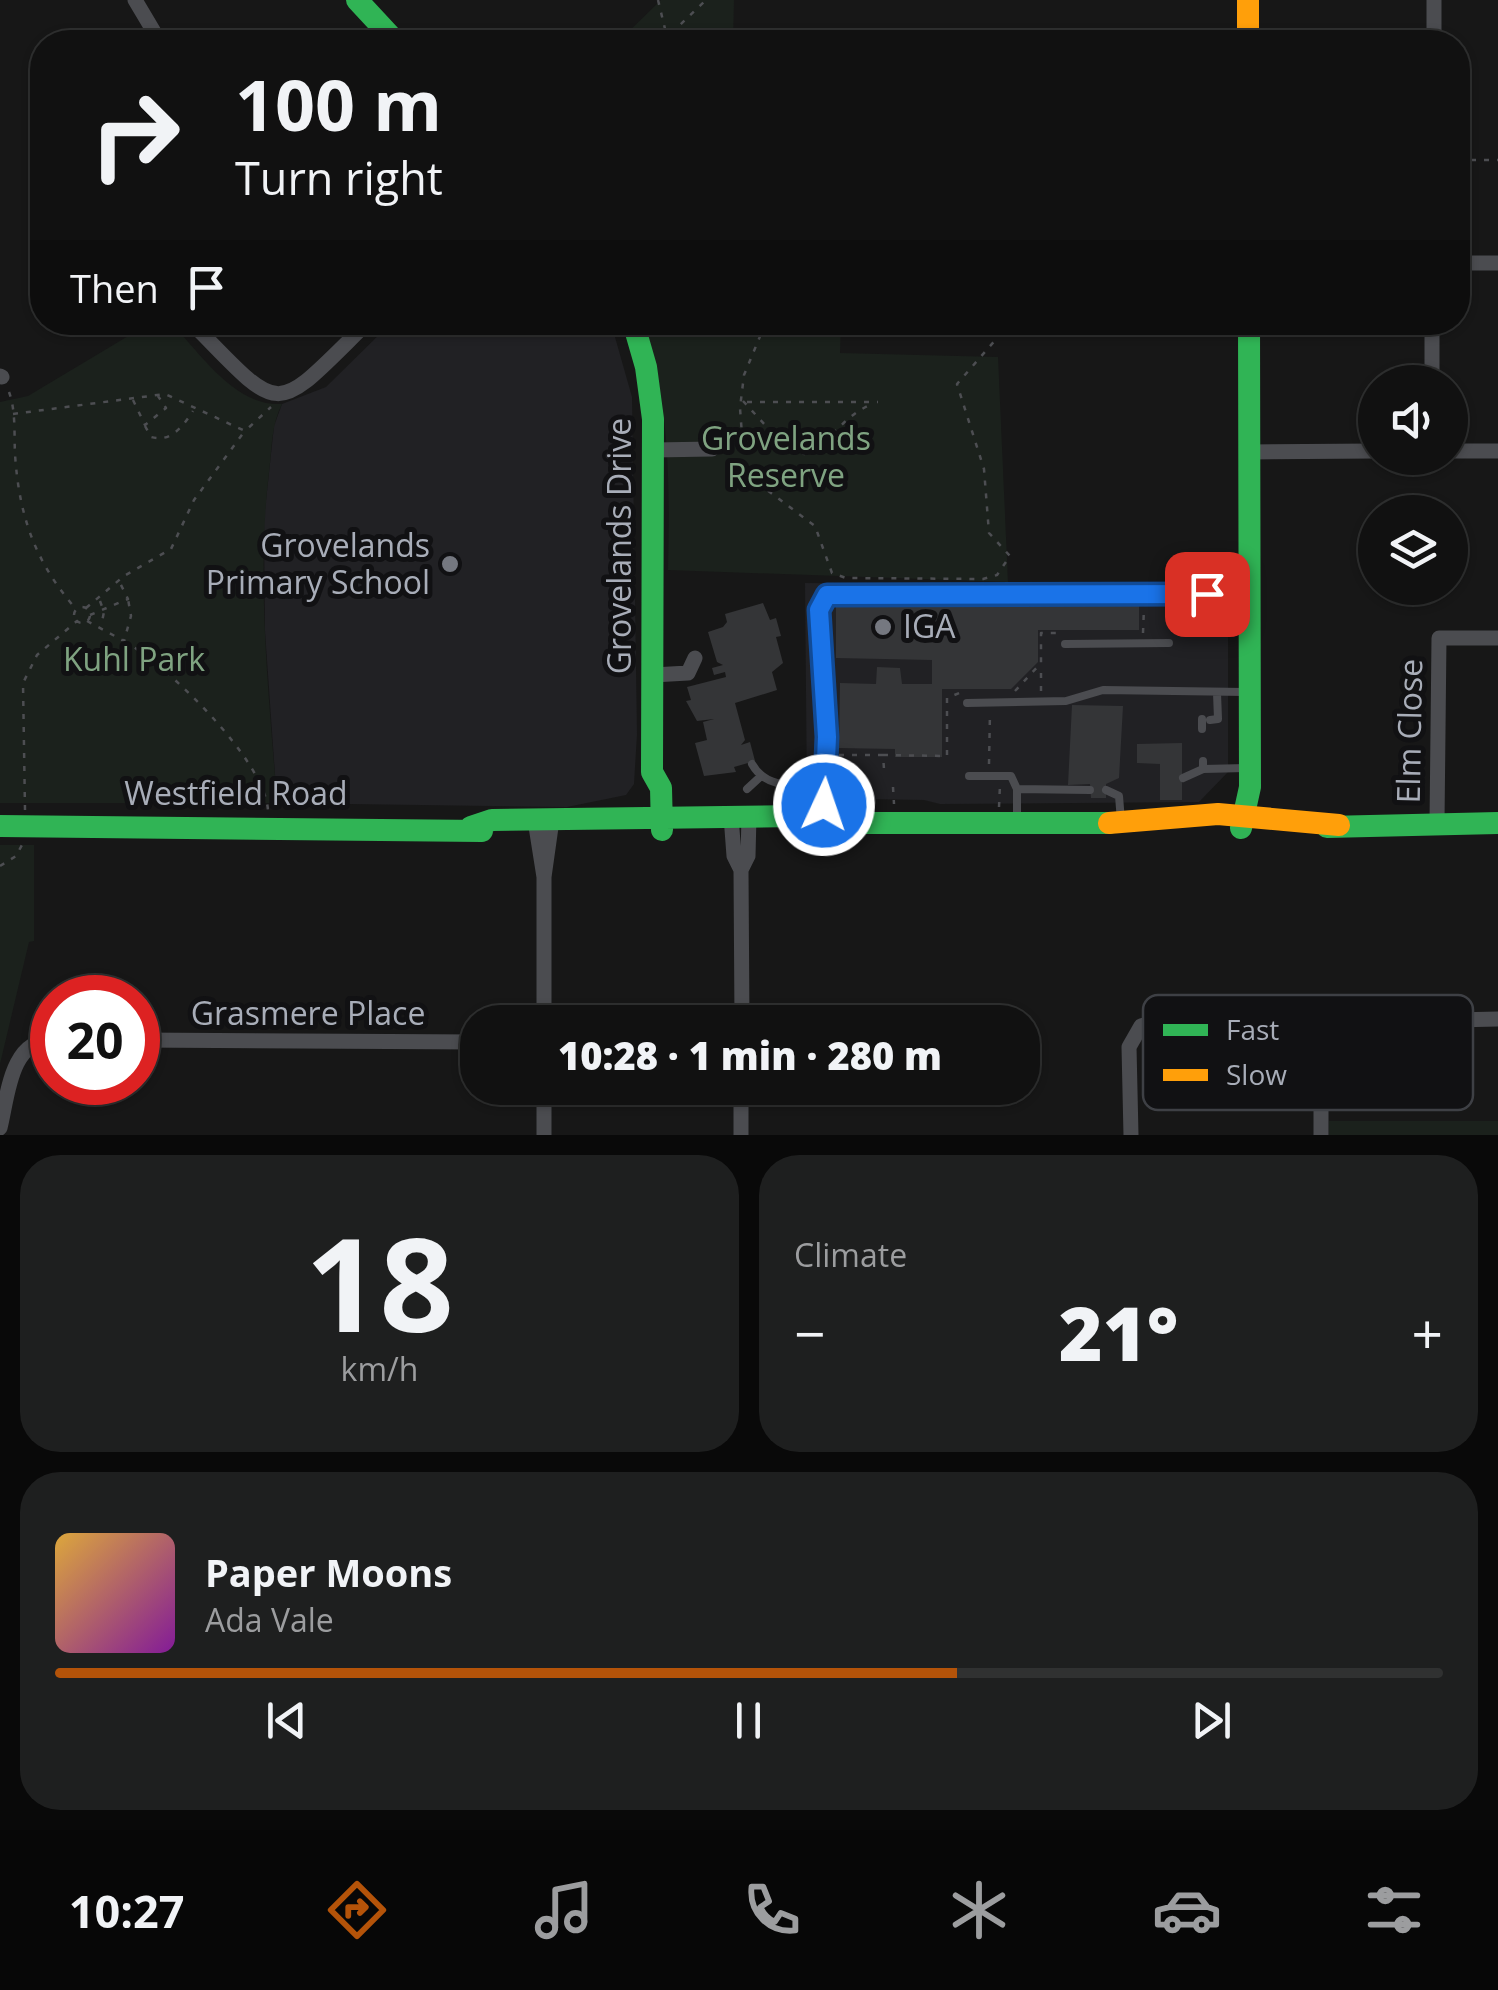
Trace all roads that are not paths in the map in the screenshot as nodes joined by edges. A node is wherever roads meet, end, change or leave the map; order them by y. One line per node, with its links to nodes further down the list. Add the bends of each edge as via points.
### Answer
1 (135, 0): 5 (street)
2 (357, 0): 6 (main road)
3 (1248, 0): 7 (main road)
4 (1434, 0): 8 (street)
5 (153, 30)
6 (385, 30)
7 (1248, 30)
8 (1434, 30)
9 (1470, 263): 10 (street)
10 (1498, 263)
11 (203, 335): 12 (street, via 255,388 287,396)
12 (355, 335)
13 (636, 335): 18 (main road, Grovelands Drive, via 649,382)
14 (1249, 335): 22 (main road)
15 (1432, 335): 16 (street)
16 (1432, 365)
17 (712, 449): 18 (street)
18 (654, 450): 28 (main road, Grovelands Drive)
19 (1358, 451): 22 (street)
20 (1468, 451): 21 (street)
21 (1498, 451)
22 (1249, 452): 23 (main road)
23 (1249, 594): 29 (main road); 38 (lane, via 827,595 819,610)
24 (1498, 638): 50 (street, Elm Close, via 1439,638)
25 (1169, 643): 26 (lane)
26 (1064, 644)
27 (695, 658): 28 (street, via 688,673)
28 (653, 675): 46 (main road, Grovelands Drive, via 652,772 644,786)
29 (1249, 692): 30 (lane); 37 (main road)
30 (1217, 693): 31 (lane, via 1103,690 1066,701); 32 (lane, via 1218,719)
31 (968, 703)
32 (1205, 723)
33 (752, 764): 34 (lane)
34 (760, 776): 38 (lane, via 776,784); 40 (lane)
35 (969, 776): 39 (lane, via 1012,776)
36 (1184, 778): 37 (lane, via 1203,765)
37 (1250, 778): 48 (main road)
38 (824, 786): 44 (lane)
39 (1018, 788): 41 (lane); 43 (lane)
40 (747, 789)
41 (1090, 790)
42 (1106, 790): 45 (lane, via 1120,796)
43 (1008, 816): 44 (main road, Westfield Road); 45 (main road, Westfield Road)
44 (823, 822): 47 (main road, Westfield Road, via 800,830)
45 (1121, 822): 48 (main road, Westfield Road, via 1164,831)
46 (652, 823): 47 (main road, Westfield Road); 52 (main road, Westfield Road)
47 (740, 823): 54 (street, via 748,856 741,870)
48 (1250, 823): 50 (main road, Westfield Road, via 1300,831 1339,824)
49 (1498, 823): 50 (main road, Westfield Road)
50 (1437, 824)
51 (0, 826): 52 (main road, Westfield Road, via 471,828 492,834)
52 (543, 827): 53 (street)
53 (544, 1005)
54 (742, 1005)
55 (1498, 1019): 56 (street)
56 (1473, 1020)
57 (1143, 1025): 67 (street, via 1129,1047)
58 (160, 1040): 59 (street, Grasmere Place)
59 (460, 1042)
60 (30, 1046): 64 (street, via 18,1060)
61 (544, 1105): 65 (street)
62 (741, 1105): 66 (street)
63 (1322, 1110): 68 (street)
64 (0, 1128)
65 (544, 1135)
66 (741, 1135)
67 (1132, 1135)
68 (1322, 1135)

